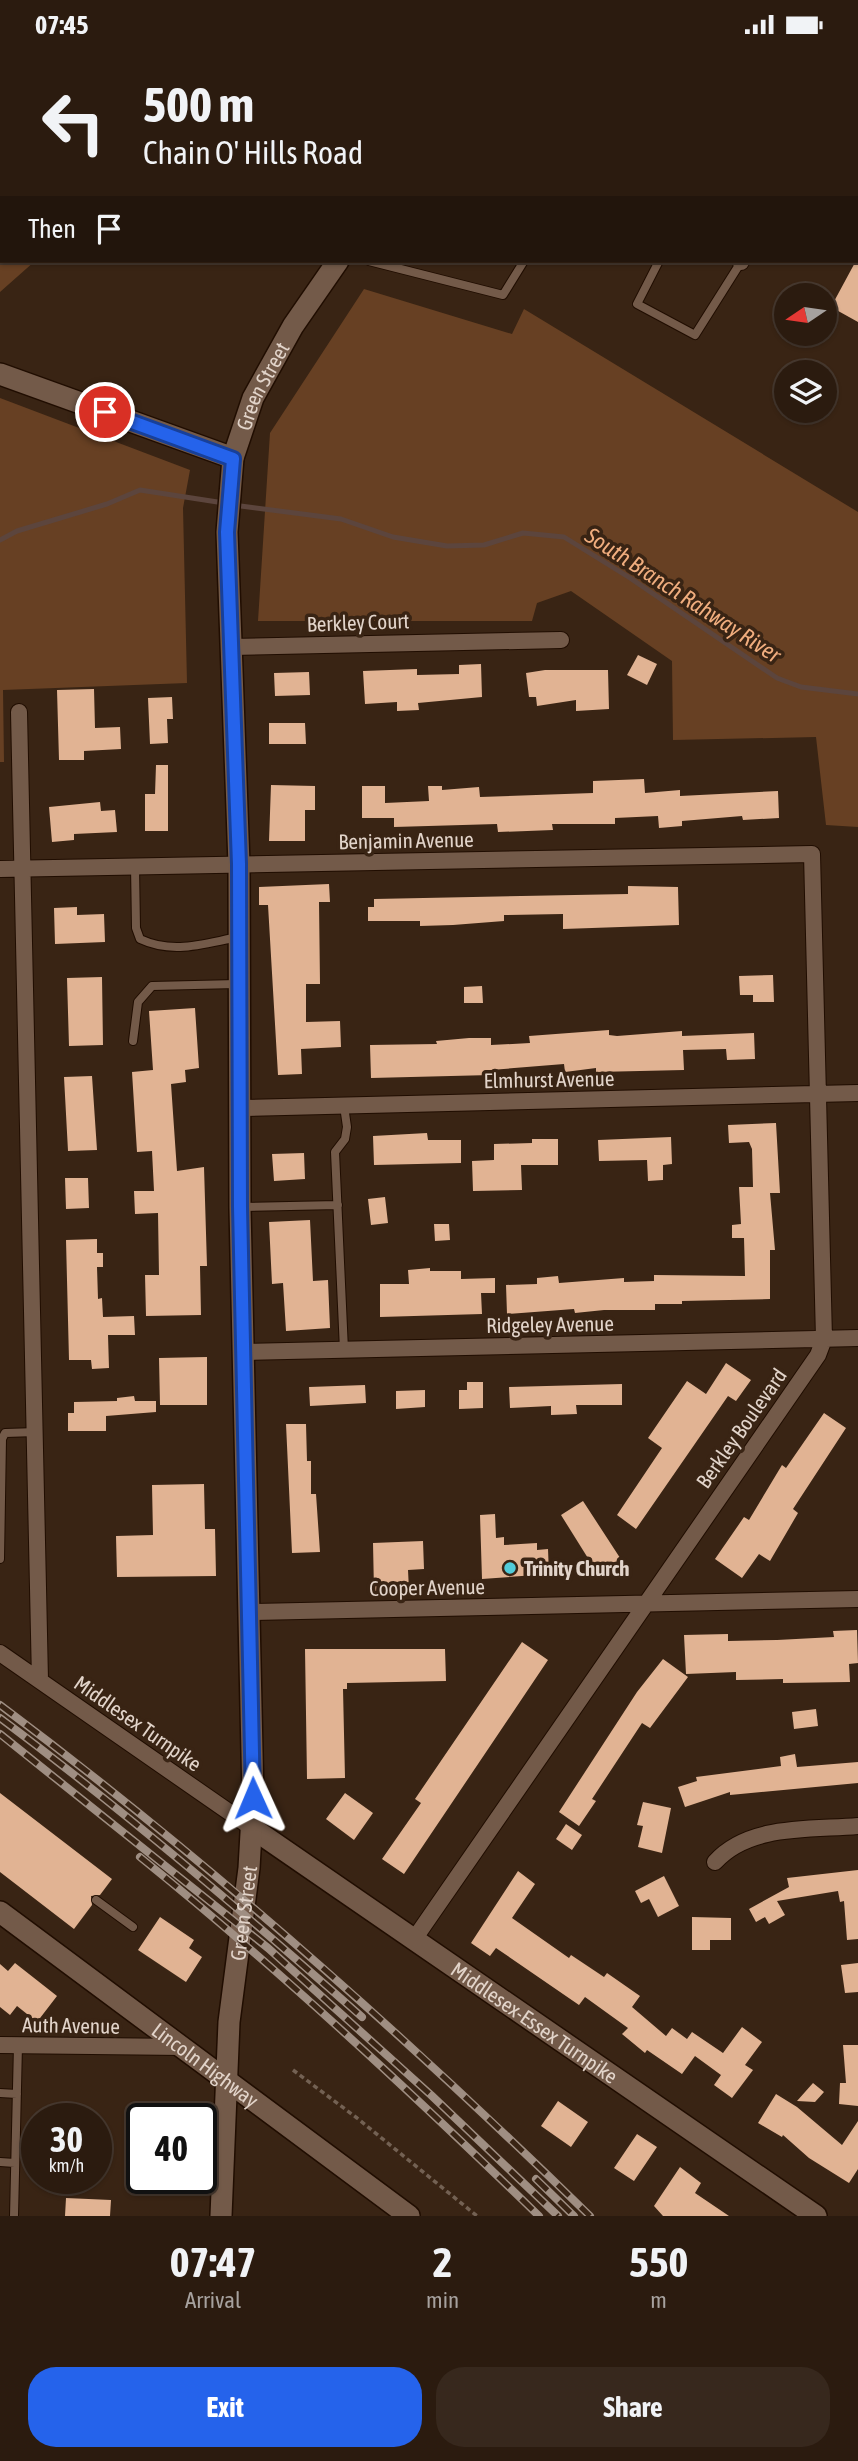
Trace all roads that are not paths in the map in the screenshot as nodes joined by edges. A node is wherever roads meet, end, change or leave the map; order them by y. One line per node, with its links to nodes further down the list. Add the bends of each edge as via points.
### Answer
1 (337, 263): 7 (street, Green Street, via 293,326 253,398)
2 (377, 263): 3 (lane, via 503,295)
3 (523, 263)
4 (658, 263): 5 (lane, via 637,304 695,335)
5 (739, 263)
6 (0, 374): 7 (street)
7 (233, 459): 9 (street, Green Street, via 227,532)
8 (561, 640): 9 (street, Berkley Court)
9 (231, 647): 12 (street, Green Street)
10 (19, 712): 15 (street)
11 (812, 855): 12 (street, Benjamin Avenue); 20 (street, Berkley Boulevard)
12 (239, 864): 13 (street, Benjamin Avenue); 16 (street, Green Street)
13 (135, 866): 15 (street, Benjamin Avenue); 16 (lane, via 140,939 166,948 194,948)
14 (0, 869): 15 (street, Benjamin Avenue)
15 (22, 869): 29 (street)
16 (240, 937): 17 (street, Green Street)
17 (240, 984): 18 (lane, via 152,986 138,1002); 22 (street, Green Street)
18 (133, 1041)
19 (858, 1093): 20 (street, Elmhurst Avenue)
20 (819, 1094): 21 (street, Elmhurst Avenue); 26 (street, Berkley Boulevard)
21 (344, 1104): 22 (street, Elmhurst Avenue); 23 (lane, via 345,1139 335,1152)
22 (242, 1108): 24 (street, Green Street)
23 (338, 1205): 24 (lane); 27 (lane)
24 (240, 1207): 28 (street, Green Street)
25 (858, 1338): 26 (street, Ridgeley Avenue)
26 (824, 1339): 27 (street, Ridgeley Avenue); 32 (street, Berkley Boulevard, via 818,1355)
27 (344, 1350): 28 (street, Ridgeley Avenue)
28 (244, 1352): 33 (street, Green Street)
29 (37, 1432): 30 (lane, via 5,1433 2,1439); 35 (street)
30 (0, 1559)
31 (858, 1599): 32 (street, Cooper Avenue)
32 (644, 1603): 33 (street, Cooper Avenue); 42 (street, Berkley Boulevard)
33 (249, 1612): 37 (street, Green Street)
34 (0, 1653): 35 (street, Middlesex Turnpike)
35 (40, 1680): 37 (street, Middlesex Turnpike)
36 (858, 1826): 38 (street, via 760,1835 734,1844)
37 (252, 1828): 42 (street, Middlesex-Essex Turnpike); 46 (street, Green Street)
38 (715, 1862)
39 (96, 1900): 41 (lane)
40 (0, 1912): 45 (street, Lincoln Highway)
41 (133, 1927)
42 (415, 1938): 54 (street, Middlesex-Essex Turnpike)
43 (0, 2045): 44 (street, Auth Avenue)
44 (18, 2045): 45 (street, Auth Avenue); 48 (lane)
45 (183, 2047): 46 (street, Lincoln Highway)
46 (226, 2079): 52 (street, Green Street); 53 (street, Lincoln Highway)
47 (0, 2093): 48 (lane)
48 (17, 2094): 50 (lane)
49 (0, 2162): 50 (lane)
50 (15, 2163): 51 (lane)
51 (14, 2216)
52 (220, 2216)
53 (410, 2216)
54 (816, 2216)

